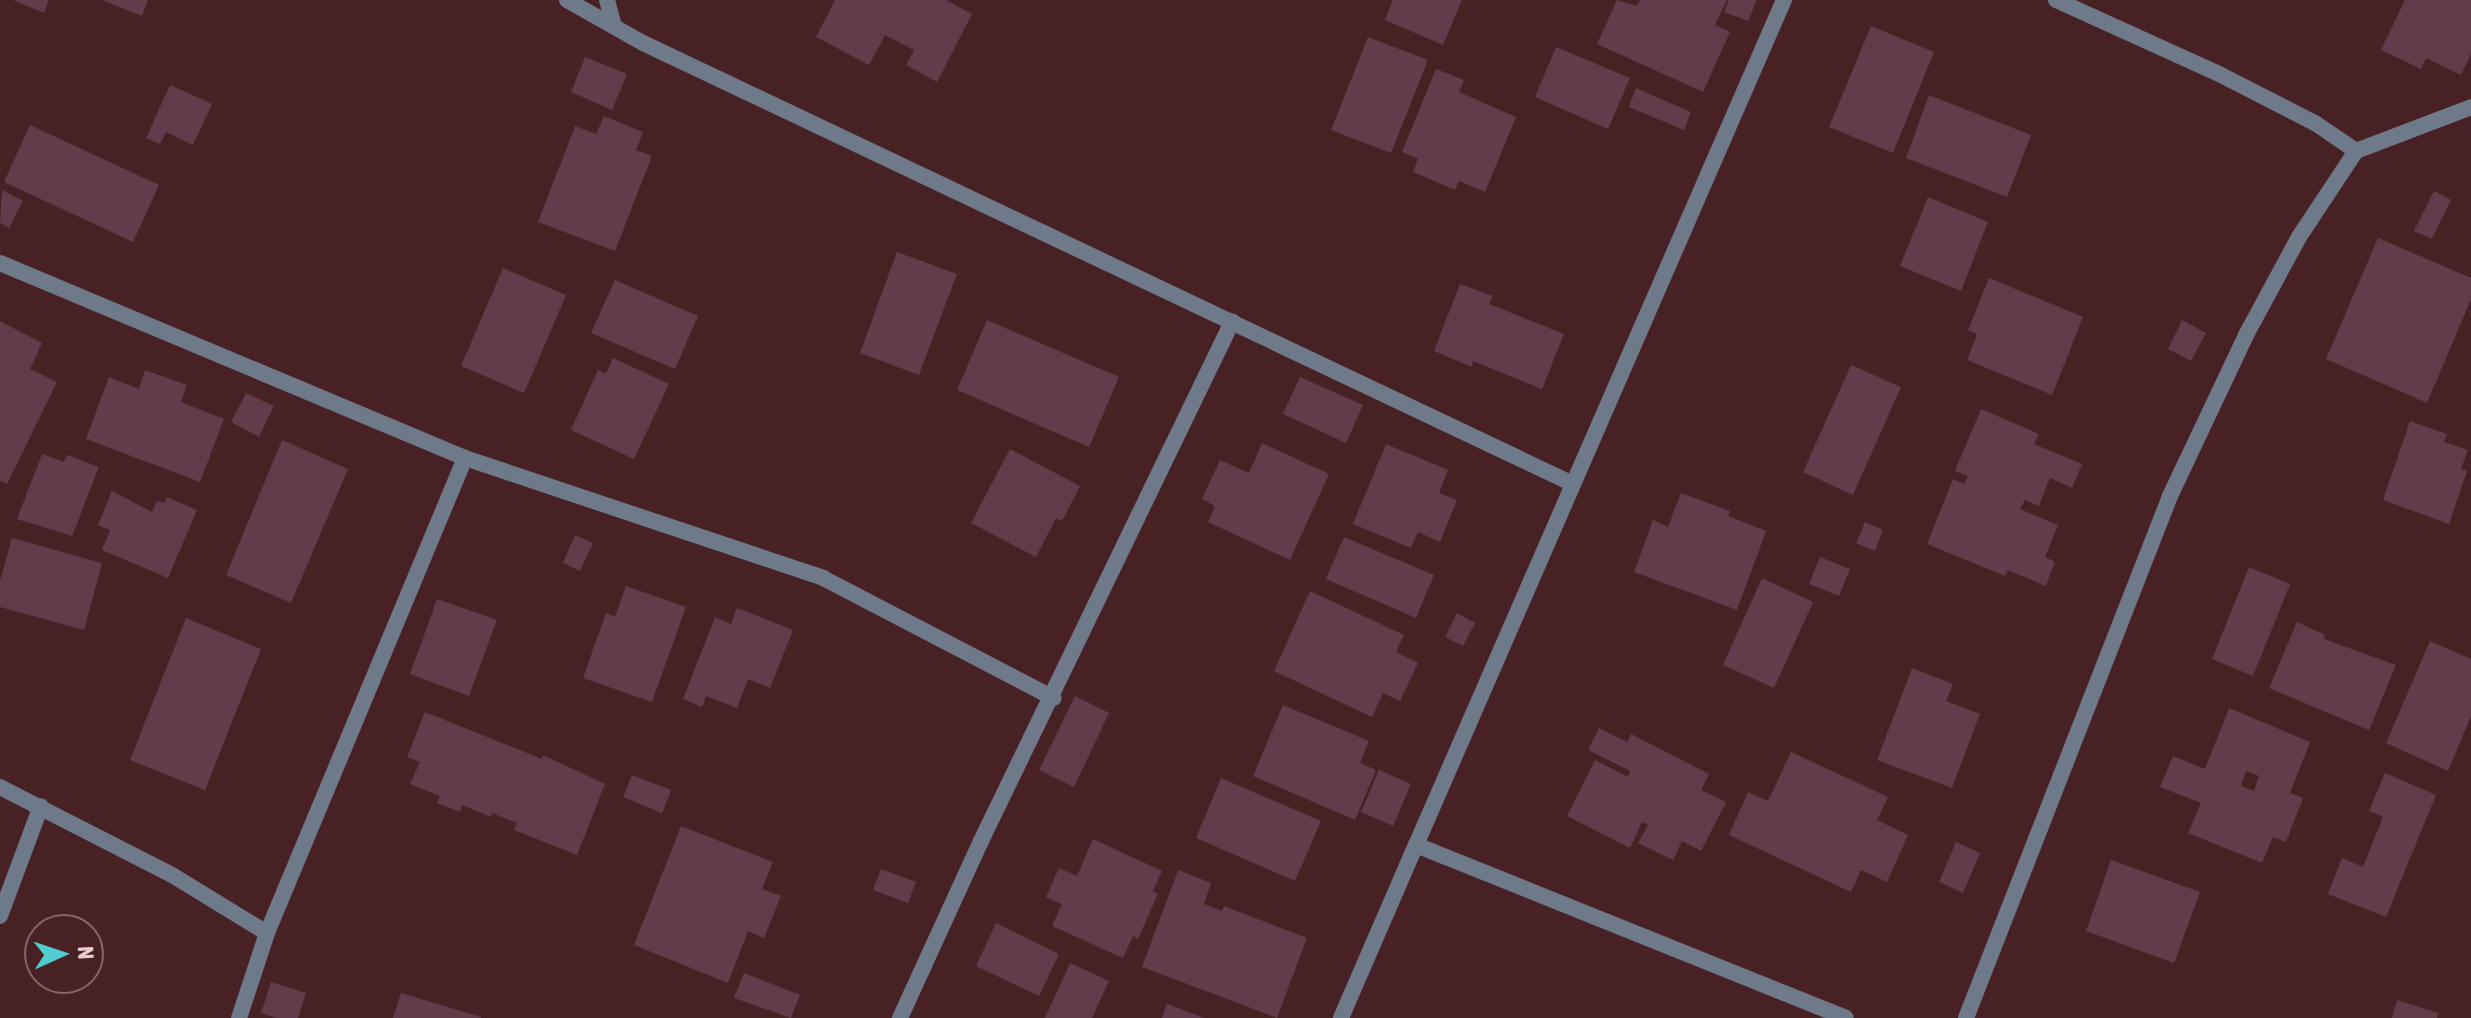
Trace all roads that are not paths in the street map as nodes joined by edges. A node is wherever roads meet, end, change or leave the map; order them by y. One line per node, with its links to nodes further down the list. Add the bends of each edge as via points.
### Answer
1 (567, 0): 5 (street)
2 (607, 0): 5 (street)
3 (1784, 0): 11 (street)
4 (2056, 0): 7 (street, via 2221,75 2315,123)
5 (614, 26): 9 (street)
6 (2471, 107): 7 (street)
7 (2356, 151): 22 (street, via 2299,237 2252,323 2170,496)
8 (0, 263): 10 (street)
9 (1232, 322): 11 (street); 12 (street)
10 (465, 458): 12 (street, via 823,578); 17 (street)
11 (1573, 484): 15 (street)
12 (1054, 698): 19 (street)
13 (0, 787): 14 (street)
14 (41, 806): 16 (street); 17 (street, via 172,875)
15 (1416, 845): 20 (street); 21 (street)
16 (0, 916)
17 (267, 933): 18 (street)
18 (239, 1018)
19 (900, 1018)
20 (1341, 1018)
21 (1846, 1018)
22 (1966, 1018)

